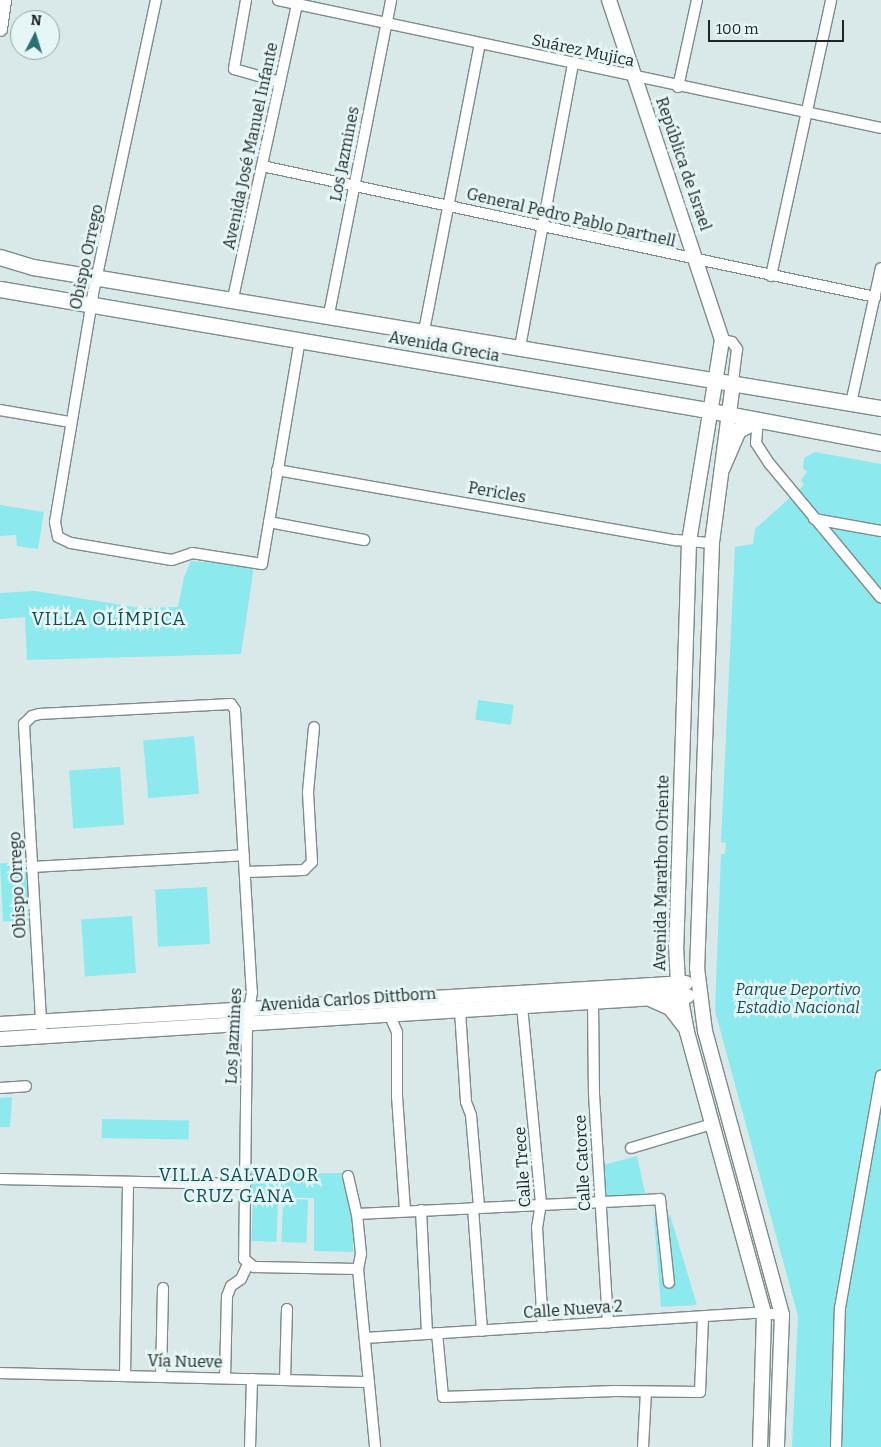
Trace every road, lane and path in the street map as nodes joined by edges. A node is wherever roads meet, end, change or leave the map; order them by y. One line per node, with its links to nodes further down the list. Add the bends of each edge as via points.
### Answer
1 (4, 0): 11 (main road)
2 (156, 0): 27 (street, Obispo Orrego)
3 (246, 0): 15 (street, via 234,69)
4 (278, 0): 9 (street, Suárez Mujica)
5 (391, 0): 10 (street, Los Jazmines)
6 (609, 0): 14 (main road, República de Israel)
7 (697, 0): 16 (street)
8 (831, 0): 17 (street)
9 (298, 2): 10 (street, Suárez Mujica); 15 (street, Avenida José Manuel Infante)
10 (386, 24): 12 (street, Suárez Mujica); 20 (street, Los Jazmines)
11 (0, 29)
12 (480, 44): 13 (street, Suárez Mujica); 21 (street)
13 (573, 64): 14 (street, Suárez Mujica); 22 (street)
14 (635, 78): 16 (street, Suárez Mujica); 24 (main road, República de Israel)
15 (280, 82): 19 (street, Avenida José Manuel Infante)
16 (678, 87): 17 (street, Suárez Mujica)
17 (806, 113): 18 (street, Suárez Mujica); 26 (street)
18 (881, 128)
19 (262, 166): 20 (street, General Pedro Pablo Dartnell); 30 (street, Avenida José Manuel Infante)
20 (354, 186): 21 (street, General Pedro Pablo Dartnell); 32 (street, Los Jazmines)
21 (448, 206): 22 (street, General Pedro Pablo Dartnell); 33 (street)
22 (543, 226): 24 (street, General Pedro Pablo Dartnell); 36 (street)
23 (0, 257): 27 (main road, Avenida Grecia, via 33,267)
24 (697, 261): 26 (street, General Pedro Pablo Dartnell); 35 (main road, República de Israel)
25 (881, 268): 29 (street)
26 (771, 276): 29 (street, General Pedro Pablo Dartnell)
27 (97, 277): 30 (main road, Avenida Grecia); 31 (street, Obispo Orrego)
28 (0, 289): 31 (main road, Avenida Grecia)
29 (875, 297): 39 (street)
30 (233, 298): 32 (main road, Avenida Grecia)
31 (92, 305): 34 (main road, Avenida Grecia); 45 (street, Obispo Orrego)
32 (329, 314): 33 (main road, Avenida Grecia)
33 (424, 331): 36 (main road, Avenida Grecia)
34 (300, 340): 42 (main road, Avenida Grecia); 48 (street)
35 (722, 340): 37 (main road, República de Israel); 38 (street, República de Israel, via 732,342 737,349)
36 (520, 347): 37 (main road, Avenida Grecia)
37 (716, 380): 38 (main road, Avenida Grecia); 42 (main road, Avenida Marathon Oriente)
38 (733, 383): 39 (main road, Avenida Grecia); 43 (main road)
39 (851, 403): 40 (main road, Avenida Grecia)
40 (881, 408)
41 (0, 410): 45 (street)
42 (711, 411): 43 (main road, Avenida Grecia); 49 (main road, Avenida Marathon Oriente)
43 (728, 414): 44 (main road, Avenida Grecia); 47 (main road)
44 (758, 420): 46 (main road, Avenida Grecia); 47 (main road, via 738,430); 51 (street, via 756,443)
45 (70, 422): 52 (street, Obispo Orrego, via 55,522 56,534 64,541 172,560 192,553 262,564)
46 (881, 443)
47 (722, 467): 50 (main road)
48 (277, 470): 52 (street); 55 (street, Pericles)
49 (693, 511): 50 (main road); 55 (main road, Avenida Marathon Oriente)
50 (714, 513): 56 (main road)
51 (814, 519): 53 (street); 57 (street)
52 (269, 522): 54 (street)
53 (881, 531)
54 (364, 540)
55 (689, 542): 56 (street, Pericles); 63 (main road, Avenida Marathon Oriente)
56 (712, 543): 64 (main road)
57 (881, 598)
58 (314, 727): 62 (street, via 308,792 312,862 304,870)
59 (23, 732): 60 (street, Los Jazmines, via 26,720 36,714 226,703 234,710); 61 (street, Obispo Orrego)
60 (244, 855): 61 (street); 62 (street, Los Jazmines)
61 (32, 867): 74 (street, Obispo Orrego)
62 (246, 872): 71 (street, Los Jazmines, via 252,992)
63 (678, 880): 64 (main road); 65 (main road, Avenida Marathon Oriente)
64 (698, 880): 66 (main road)
65 (676, 945): 67 (main road, Avenida Marathon Oriente); 68 (main road, via 667,971)
66 (698, 989): 67 (main road, Avenida Carlos Dittborn); 89 (main road)
67 (679, 990): 68 (main road, Avenida Carlos Dittborn); 77 (main road, Avenida Marathon Oriente)
68 (644, 991): 69 (main road, Avenida Carlos Dittborn); 71 (main road, Avenida Carlos Dittborn); 77 (main road, via 670,1008)
69 (593, 1001): 70 (main road, Avenida Carlos Dittborn); 90 (street, Calle Catorce)
70 (522, 1006): 72 (main road, Avenida Carlos Dittborn); 91 (street, Calle Trece)
71 (249, 1009): 74 (main road, Avenida Carlos Dittborn); 76 (street, Los Jazmines)
72 (460, 1011): 73 (main road, Avenida Carlos Dittborn); 93 (street, via 466,1102 471,1115)
73 (389, 1014): 76 (main road, Avenida Carlos Dittborn); 95 (street, via 398,1042 397,1096)
74 (41, 1022): 75 (main road, Avenida Carlos Dittborn); 78 (street, Obispo Orrego)
75 (0, 1024)
76 (247, 1025): 78 (main road, Avenida Carlos Dittborn); 88 (street, Los Jazmines)
77 (687, 1032): 83 (main road, Avenida Marathon Oriente)
78 (42, 1037): 79 (main road, Avenida Carlos Dittborn)
79 (0, 1040)
80 (881, 1076): 123 (street, via 840,1308)
81 (26, 1086): 82 (street)
82 (0, 1088)
83 (712, 1124): 84 (street); 92 (main road, Avenida Marathon Oriente)
84 (631, 1148)
85 (348, 1176): 96 (street)
86 (0, 1179): 87 (street)
87 (128, 1182): 88 (street); 111 (street)
88 (245, 1184): 97 (street, Los Jazmines, via 244,1255)
89 (751, 1198): 92 (main road); 103 (main road)
90 (600, 1202): 91 (street); 99 (street, via 660,1199); 105 (street, Calle Catorce)
91 (541, 1203): 93 (street); 106 (street, Calle Trece, via 538,1227)
92 (734, 1204): 102 (main road, Avenida Marathon Oriente)
93 (476, 1208): 94 (street); 107 (street)
94 (420, 1210): 95 (street); 108 (street)
95 (405, 1211): 96 (street)
96 (357, 1214): 98 (street, via 361,1254)
97 (248, 1264): 98 (street, via 254,1267); 113 (street, via 227,1296)
98 (358, 1269): 109 (street)
99 (669, 1282)
100 (163, 1288): 112 (street)
101 (286, 1309): 115 (street)
102 (764, 1314): 103 (street, Calle Nueva 2); 104 (street, Calle Nueva 2); 121 (main road, Avenida Marathon Oriente)
103 (782, 1315): 122 (main road)
104 (703, 1317): 105 (street, Calle Nueva 2); 117 (street, via 700,1392)
105 (608, 1323): 106 (street, Calle Nueva 2)
106 (543, 1327): 107 (street, Calle Nueva 2)
107 (482, 1331): 108 (street, Calle Nueva 2)
108 (432, 1334): 109 (street, Calle Nueva 2); 117 (street, via 442,1397)
109 (365, 1338): 116 (street)
110 (0, 1373): 111 (street, Vía Nueve)
111 (125, 1376): 112 (street, Vía Nueve)
112 (161, 1377): 113 (street, Vía Nueve)
113 (226, 1378): 114 (street, Vía Nueve)
114 (252, 1379): 115 (street, Vía Nueve); 118 (street)
115 (285, 1380): 116 (street, Vía Nueve)
116 (369, 1382): 119 (street)
117 (646, 1392): 120 (street)
118 (250, 1447)
119 (375, 1447)
120 (643, 1447)
121 (760, 1447)
122 (778, 1447)
123 (836, 1447)

